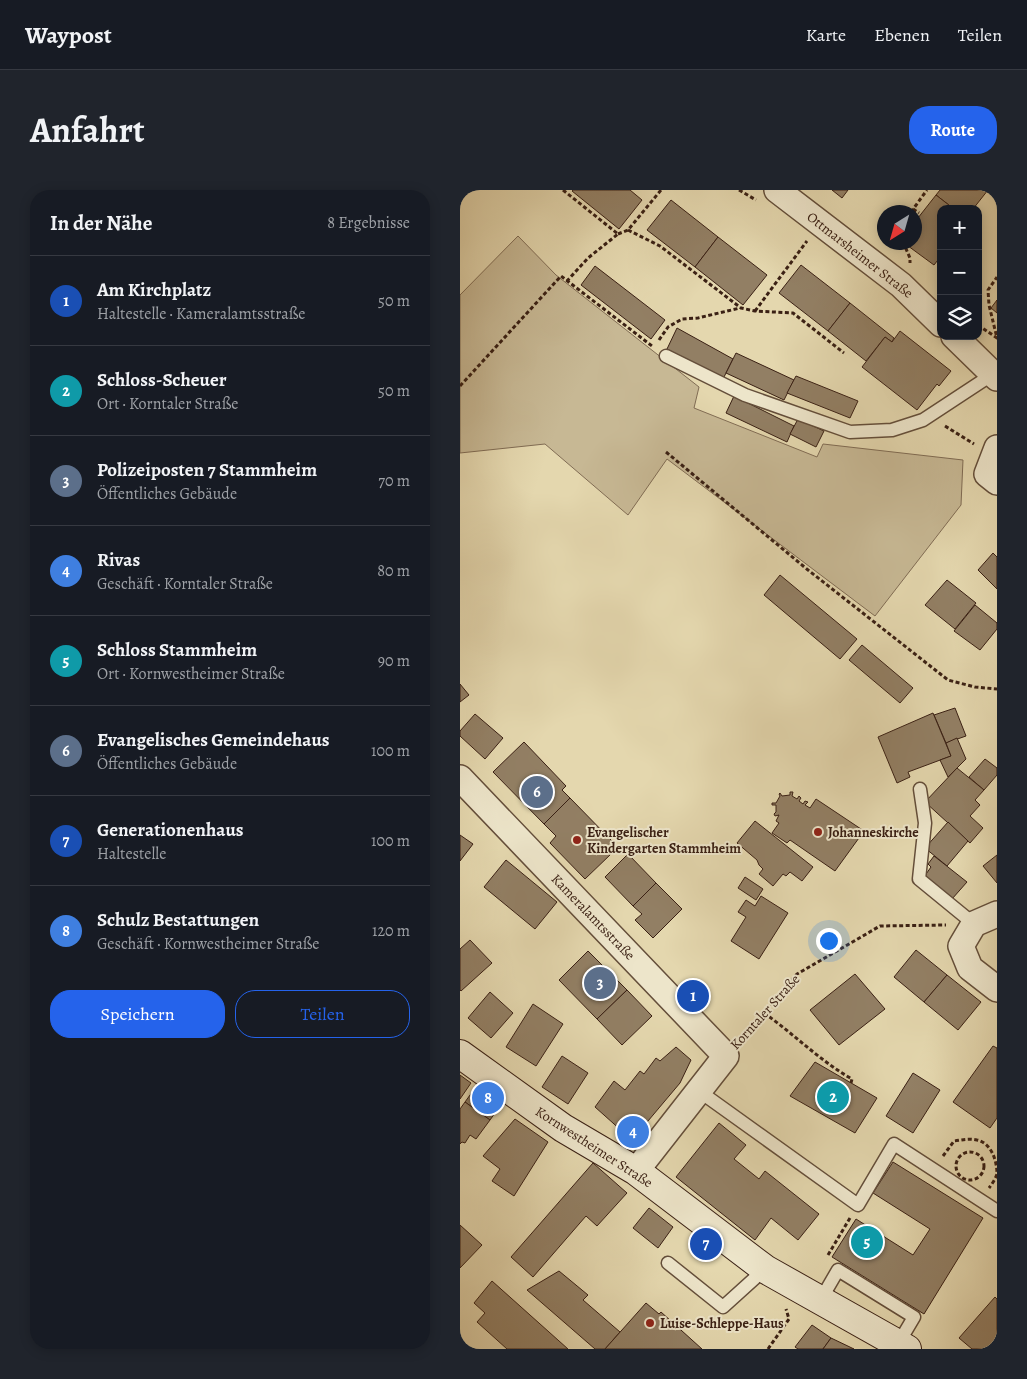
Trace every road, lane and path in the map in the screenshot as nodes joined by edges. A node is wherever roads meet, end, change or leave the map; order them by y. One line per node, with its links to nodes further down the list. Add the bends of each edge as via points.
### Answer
1 (563, 190): 8 (path)
2 (661, 190): 7 (path)
3 (740, 190): 5 (path)
4 (927, 190): 6 (path)
5 (769, 197): 14 (street, Ottmarsheimer Straße, via 901,285)
6 (916, 205)
7 (628, 230): 8 (path); 12 (path, via 660,246)
8 (618, 234): 11 (path, via 588,258)
9 (811, 235): 13 (path)
10 (997, 277): 16 (path, via 988,290)
11 (567, 281): 12 (path, via 653,347 668,327 682,319); 21 (path, via 561,276)
12 (741, 308): 13 (path)
13 (755, 311): 18 (path, via 793,312)
14 (937, 320)
15 (982, 328): 16 (path)
16 (997, 338)
17 (958, 340): 20 (street)
18 (844, 353)
19 (666, 356): 22 (lane, via 745,395 850,432 892,430)
20 (995, 376): 22 (lane)
21 (460, 386)
22 (930, 416): 24 (path)
23 (666, 452): 26 (path, via 948,680)
24 (995, 452): 25 (street, via 987,474)
25 (997, 482)
26 (997, 690)
27 (460, 778): 34 (street, Kameralamtsstraße)
28 (920, 788): 30 (lane, via 925,823 920,879)
29 (997, 914): 30 (street)
30 (974, 924): 31 (street, via 961,946 970,968); 32 (path, Korntaler Straße, via 880,926 797,974)
31 (997, 988)
32 (764, 1013): 34 (path, Korntaler Straße); 35 (path, via 852,1079)
33 (460, 1054): 39 (street, Kornwestheimer Straße, via 563,1128)
34 (726, 1056): 36 (street, Korntaler Straße)
35 (850, 1083)
36 (698, 1091): 39 (street, Korntaler Straße); 41 (lane)
37 (954, 1141): 40 (path, via 979,1140 990,1148 996,1159)
38 (978, 1154): 38 (path, via 967,1152 958,1158 956,1169 963,1178 974,1180 983,1174 984,1163)
39 (636, 1171): 45 (street, Kornwestheimer Straße)
40 (997, 1173)
41 (858, 1205): 42 (lane, via 894,1144); 43 (path)
42 (997, 1211)
43 (824, 1262)
44 (668, 1263): 45 (lane, via 723,1306)
45 (765, 1269): 46 (street, Kornwestheimer Straße)
46 (794, 1286): 47 (street, Kornwestheimer Straße); 49 (path, via 785,1304 789,1319)
47 (820, 1301): 48 (street, Kornwestheimer Straße); 48 (lane, via 838,1270 914,1317)
48 (902, 1346)
49 (768, 1349)

